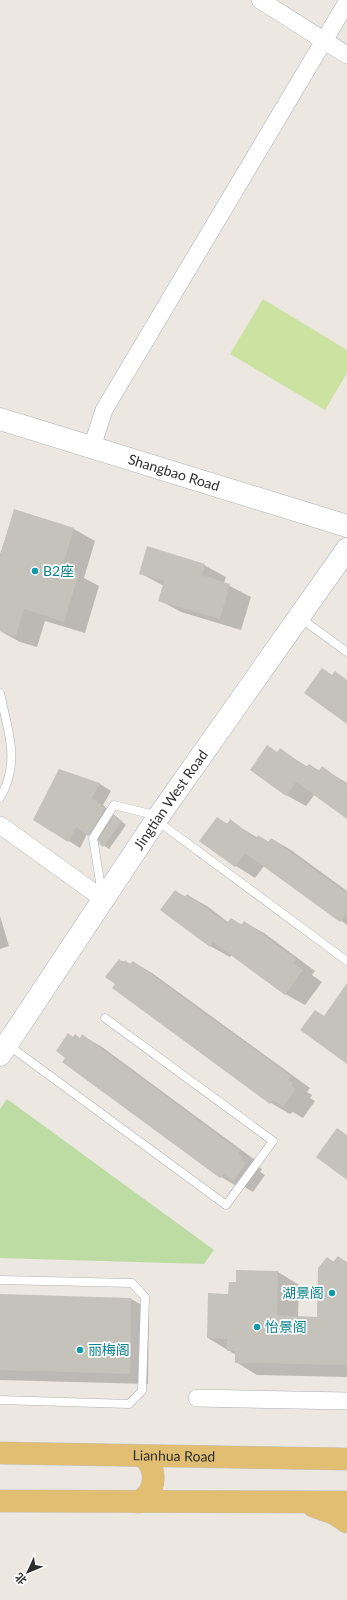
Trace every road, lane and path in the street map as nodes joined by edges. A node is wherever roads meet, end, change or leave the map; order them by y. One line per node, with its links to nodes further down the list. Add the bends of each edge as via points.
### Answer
1 (260, 0): 3 (street)
2 (347, 2): 3 (street)
3 (324, 40): 4 (street); 6 (street, via 104,410)
4 (347, 55)
5 (0, 419): 6 (street, Shangbao Road)
6 (92, 447): 7 (street, Shangbao Road)
7 (347, 526)
8 (347, 549): 9 (street, Jingtian West Road)
9 (299, 617): 10 (lane); 13 (street, Jingtian West Road)
10 (347, 652)
11 (0, 693): 12 (lane, via 12,767)
12 (0, 798)
13 (157, 818): 15 (street, Jingtian West Road); 15 (lane, via 114,805 93,838); 16 (lane)
14 (0, 825): 15 (street)
15 (103, 899): 18 (street, Jingtian West Road)
16 (347, 961)
17 (105, 1018): 18 (lane, via 273,1141 226,1205)
18 (4, 1050)
19 (0, 1280): 21 (lane, via 132,1283 145,1297 142,1391 129,1404)
20 (197, 1398): 22 (street)
21 (0, 1400)
22 (347, 1401)
23 (0, 1453): 24 (main road, Lianhua Road)
24 (142, 1456): 25 (main road, Lianhua Road); 27 (main road, via 152,1467 153,1488 147,1497)
25 (347, 1459)
26 (0, 1501): 27 (main road)
27 (138, 1502): 28 (main road)
28 (290, 1502): 29 (main road); 30 (main road, via 321,1508)
29 (347, 1502)
30 (347, 1522)

